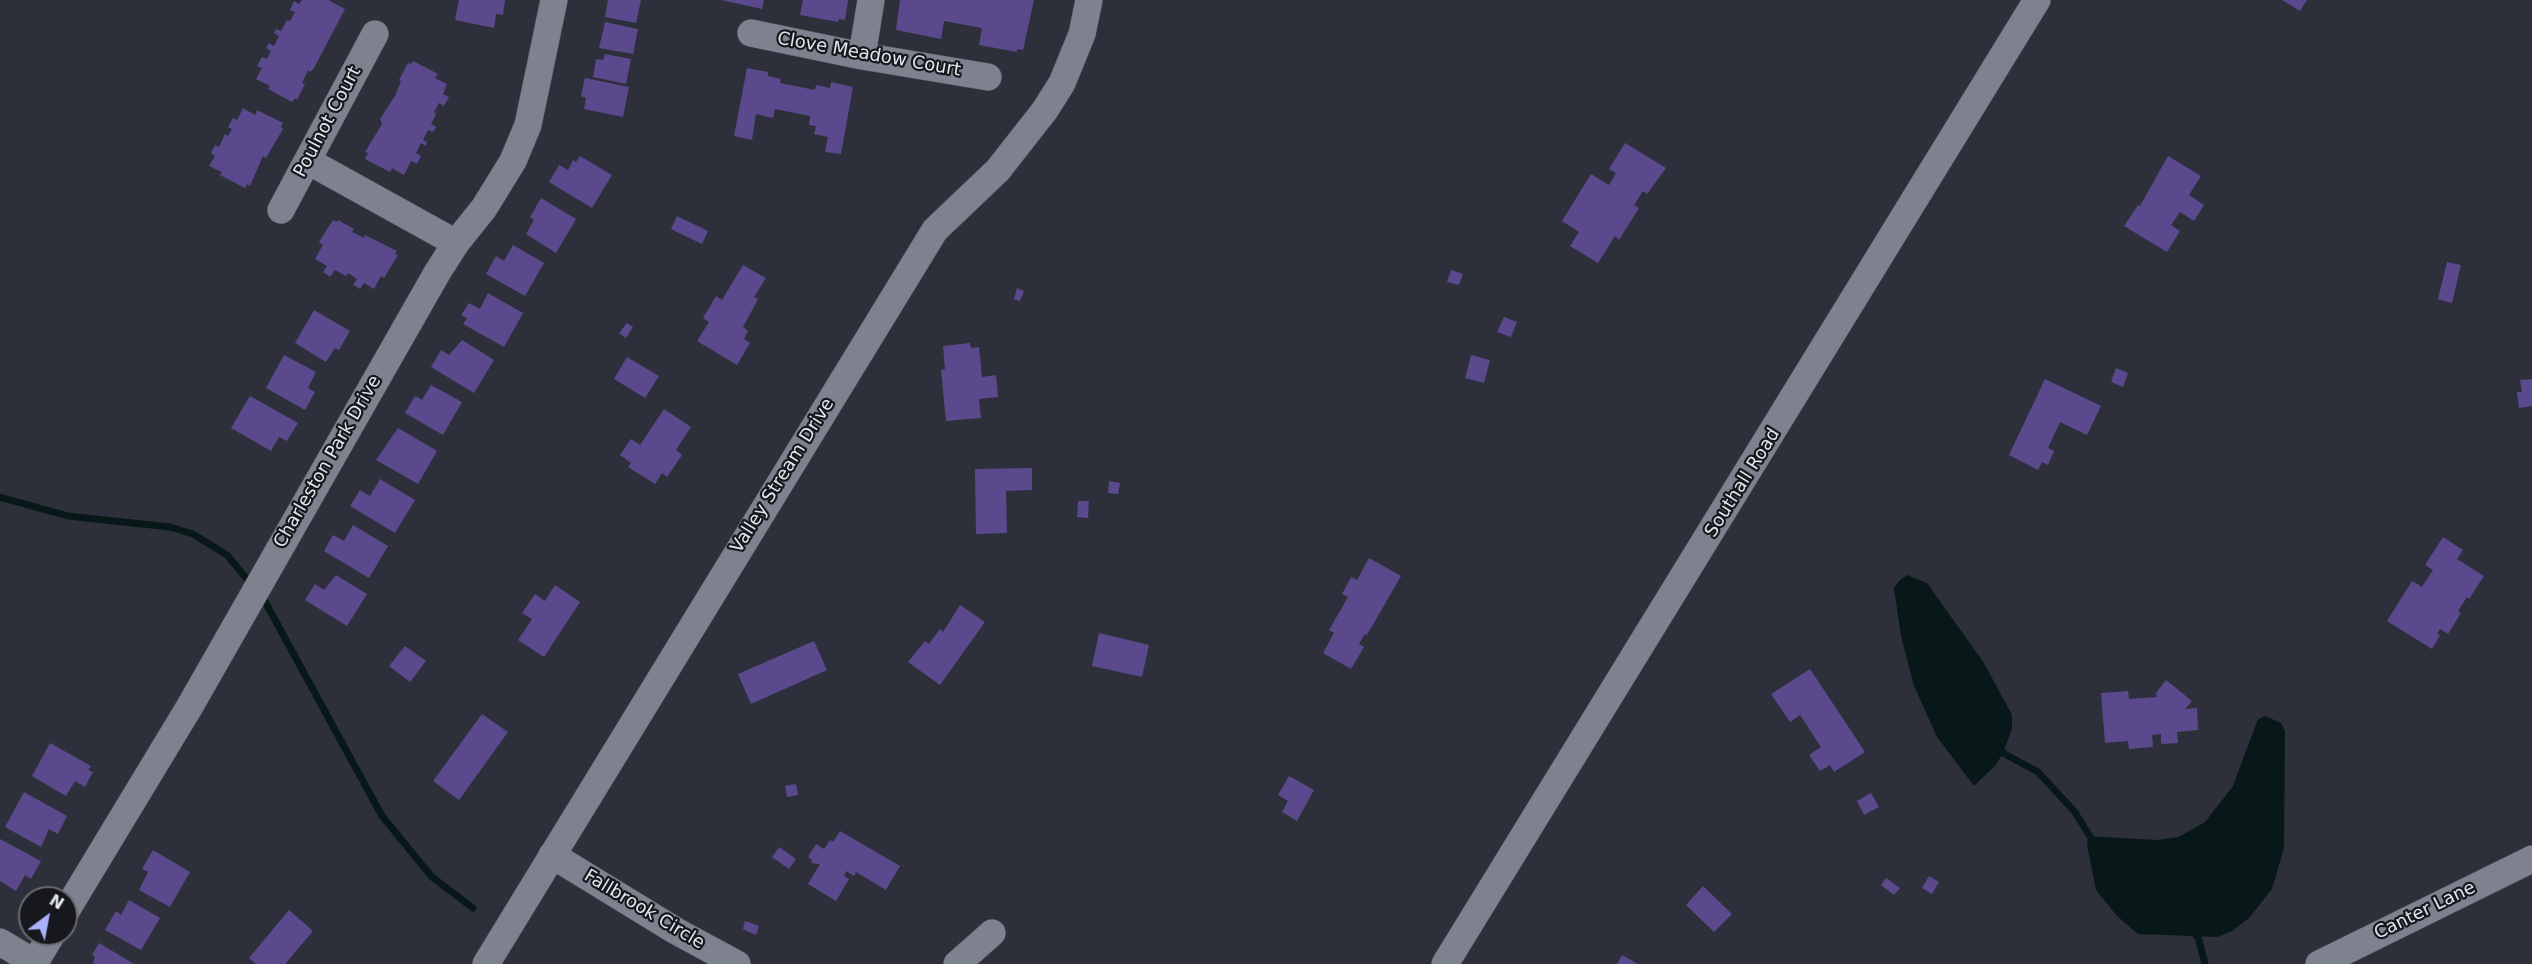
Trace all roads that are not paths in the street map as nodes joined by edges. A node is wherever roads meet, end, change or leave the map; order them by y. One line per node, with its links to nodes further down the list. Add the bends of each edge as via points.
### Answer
1 (554, 0): 11 (street, Charleston Park Drive, via 524,134 513,161 484,208)
2 (871, 0): 7 (street)
3 (1089, 0): 12 (street, Valley Stream Drive, via 1082,34 1056,92 999,170 936,230)
4 (2037, 0): 22 (street, Southall Road)
5 (751, 33): 7 (street, Clove Meadow Court)
6 (375, 34): 9 (street, Poulnot Court)
7 (862, 56): 8 (street, Clove Meadow Court)
8 (988, 77)
9 (308, 161): 10 (street, Poulnot Court); 11 (street)
10 (281, 210)
11 (456, 243): 14 (street, Charleston Park Drive, via 190,706)
12 (552, 855): 19 (street, Valley Stream Drive); 20 (street, Fallbrook Circle, via 676,932)
13 (2532, 859): 23 (street, Canter Lane)
14 (78, 891)
15 (993, 933): 21 (street)
16 (0, 942): 18 (street)
17 (45, 946): 18 (street)
18 (34, 964)
19 (486, 964)
20 (737, 964)
21 (957, 964)
22 (1445, 964)
23 (2319, 964)

